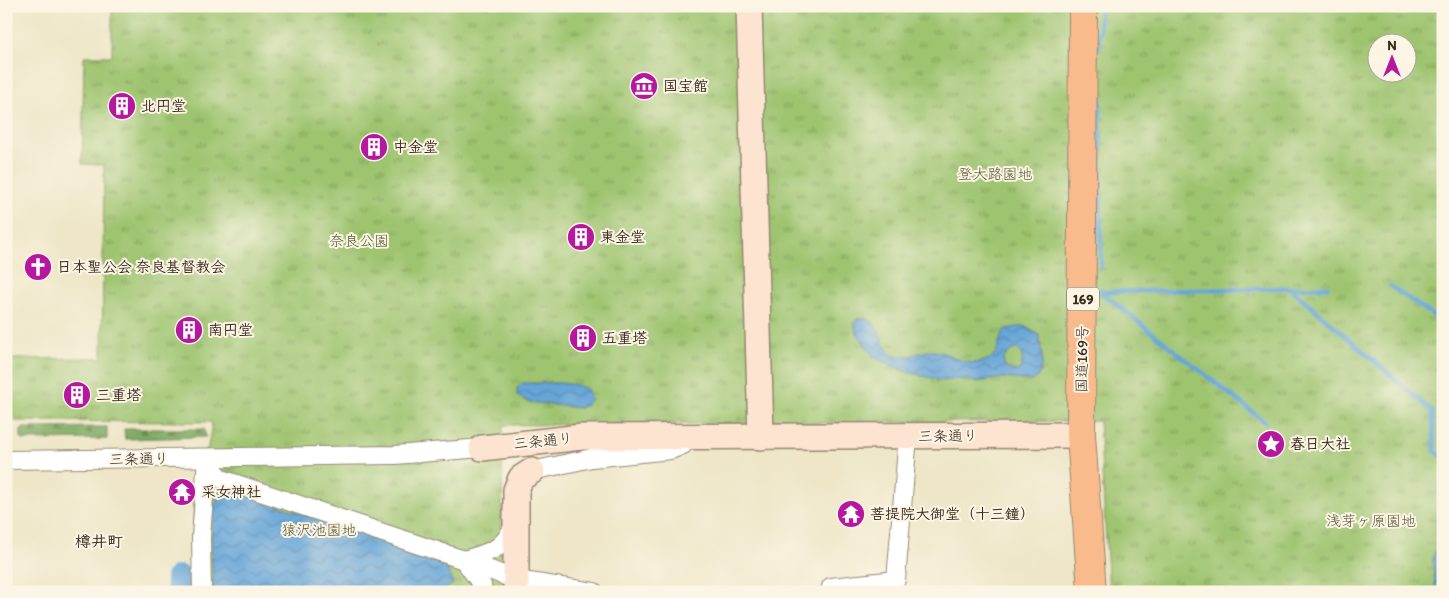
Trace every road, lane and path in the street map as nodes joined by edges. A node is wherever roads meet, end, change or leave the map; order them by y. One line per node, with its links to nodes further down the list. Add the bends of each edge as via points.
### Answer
1 (749, 6): 6 (street)
2 (1083, 6): 3 (highway, 国道169号 / 169)
3 (1081, 435): 4 (street, 三条通り); 18 (highway, 国道169号 / 169)
4 (908, 436): 6 (street, 三条通り); 17 (street, via 896,580 831,587)
5 (688, 437): 6 (street, 三条通り); 7 (street, 三条通り, via 582,437); 10 (street, via 683,446 671,450 592,458)
6 (762, 437)
7 (482, 448): 8 (street, 三条通り, via 395,455)
8 (207, 458): 9 (street, 三条通り); 12 (street, via 219,478); 14 (street, via 200,537)
9 (6, 460)
10 (532, 470): 11 (street, via 521,478 516,490)
11 (516, 521): 12 (street, via 509,538 496,550); 13 (street)
12 (464, 560): 13 (street); 15 (street, via 482,585)
13 (516, 586): 16 (street)
14 (202, 592)
15 (483, 592)
16 (594, 592)
17 (830, 592)
18 (1092, 592)

